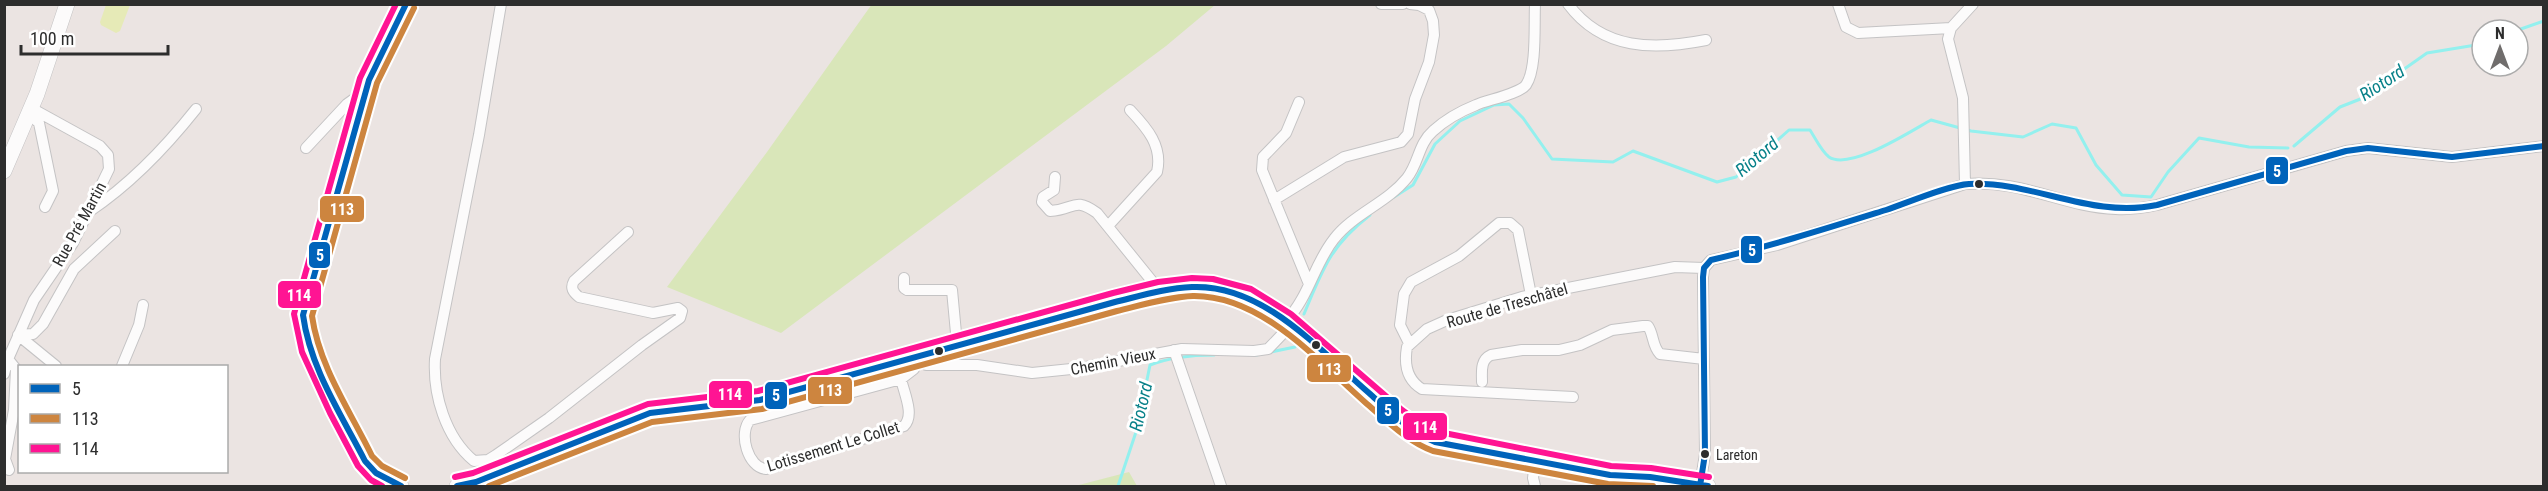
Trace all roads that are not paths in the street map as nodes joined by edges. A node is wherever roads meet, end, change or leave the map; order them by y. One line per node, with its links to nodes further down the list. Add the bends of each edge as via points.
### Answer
1 (67, 4): 17 (street)
2 (406, 4): 13 (street, via 378,58)
3 (501, 4): 28 (street, via 434,375 452,436 474,460 488,460 496,455 680,318 682,311 678,308 643,312 574,293 574,281)
4 (1381, 4): 5 (street)
5 (1403, 4)
6 (1410, 4): 23 (street, via 1429,10 1434,35 1408,134 1401,142 1344,157)
7 (1535, 4): 31 (street, Chemin Vieux, via 1532,66 1527,83 1518,91 1460,112 1433,131 1422,142 1409,176 1333,240)
8 (1568, 4): 12 (street, via 1602,34 1633,45 1672,47)
9 (1838, 4): 11 (street, via 1846,27 1858,33)
10 (1973, 4): 11 (street)
11 (1951, 28): 22 (street, via 1948,39 1963,98)
12 (1706, 40)
13 (363, 100): 19 (street, via 354,99 347,104); 54 (street, via 309,289 304,326 318,365 365,461 376,473)
14 (1299, 102): 23 (street, via 1286,133 1263,157 1262,170)
15 (196, 109): 25 (street, via 152,160)
16 (1130, 110): 26 (street, via 1147,128 1159,152 1159,163 1157,172)
17 (30, 111): 20 (street); 24 (street, via 39,123 51,181 52,191); 25 (street, Rue Pré Martin, via 100,146 108,155 109,169)
18 (2544, 146): 22 (street, Route de Treschâtel, via 2452,157 2368,148 2346,151 2136,209 2090,205 2022,187)
19 (306, 148)
20 (4, 171)
21 (1055, 177): 26 (street, via 1054,189 1043,196 1042,202 1050,211 1085,204)
22 (1965, 184): 29 (street, Route de Treschâtel, via 1777,245 1711,260)
23 (1274, 200): 31 (street)
24 (45, 207)
25 (90, 211): 36 (street, Rue Pré Martin, via 34,300)
26 (1108, 226): 32 (street)
27 (115, 231): 36 (street, via 74,269 43,324 33,334)
28 (627, 232)
29 (1704, 268): 33 (street, Route de Treschâtel, via 1675,267); 41 (street)
30 (904, 278): 38 (street, via 907,290 952,290)
31 (1309, 284): 35 (street, Chemin Vieux)
32 (1160, 291): 35 (street, via 1192,287 1229,291 1248,297); 38 (street)
33 (1531, 295): 37 (street, Route de Treschâtel, via 1447,320); 37 (street, via 1518,230 1510,223 1499,223 1459,256 1411,282 1402,301 1400,325)
34 (143, 305): 45 (street, via 140,325)
35 (1288, 323): 39 (street, Chemin Vieux, via 1268,349); 51 (street, via 1425,438)
36 (18, 335): 40 (street, Rue Pré Martin); 44 (street)
37 (1410, 343): 49 (street, via 1407,369 1422,389)
38 (957, 344): 42 (street)
39 (1176, 355): 42 (street, Chemin Vieux, via 1032,374); 56 (street)
40 (8, 358): 46 (street, Rue Pré Martin); 50 (street, via 16,369)
41 (1704, 358): 48 (street, via 1660,354 1650,329 1643,326 1612,330 1559,350 1491,355 1483,364); 61 (street)
42 (926, 359): 43 (street)
43 (910, 364): 47 (street); 55 (street, via 760,400 650,413)
44 (55, 365)
45 (122, 365)
46 (4, 374)
47 (901, 379): 47 (street, Lotissement Le Collet, via 750,420 745,438 754,462 757,467 766,468 904,426 909,413)
48 (1482, 382)
49 (1573, 397)
50 (17, 410): 52 (street, via 5,459)
51 (1535, 462): 53 (street); 57 (street)
52 (9, 470)
53 (1611, 481): 58 (street); 61 (street, via 1650,477)
54 (401, 486)
55 (457, 486)
56 (1221, 486)
57 (1535, 486)
58 (1656, 486)
59 (1662, 486): 60 (street)
60 (1678, 486)
61 (1702, 486)

